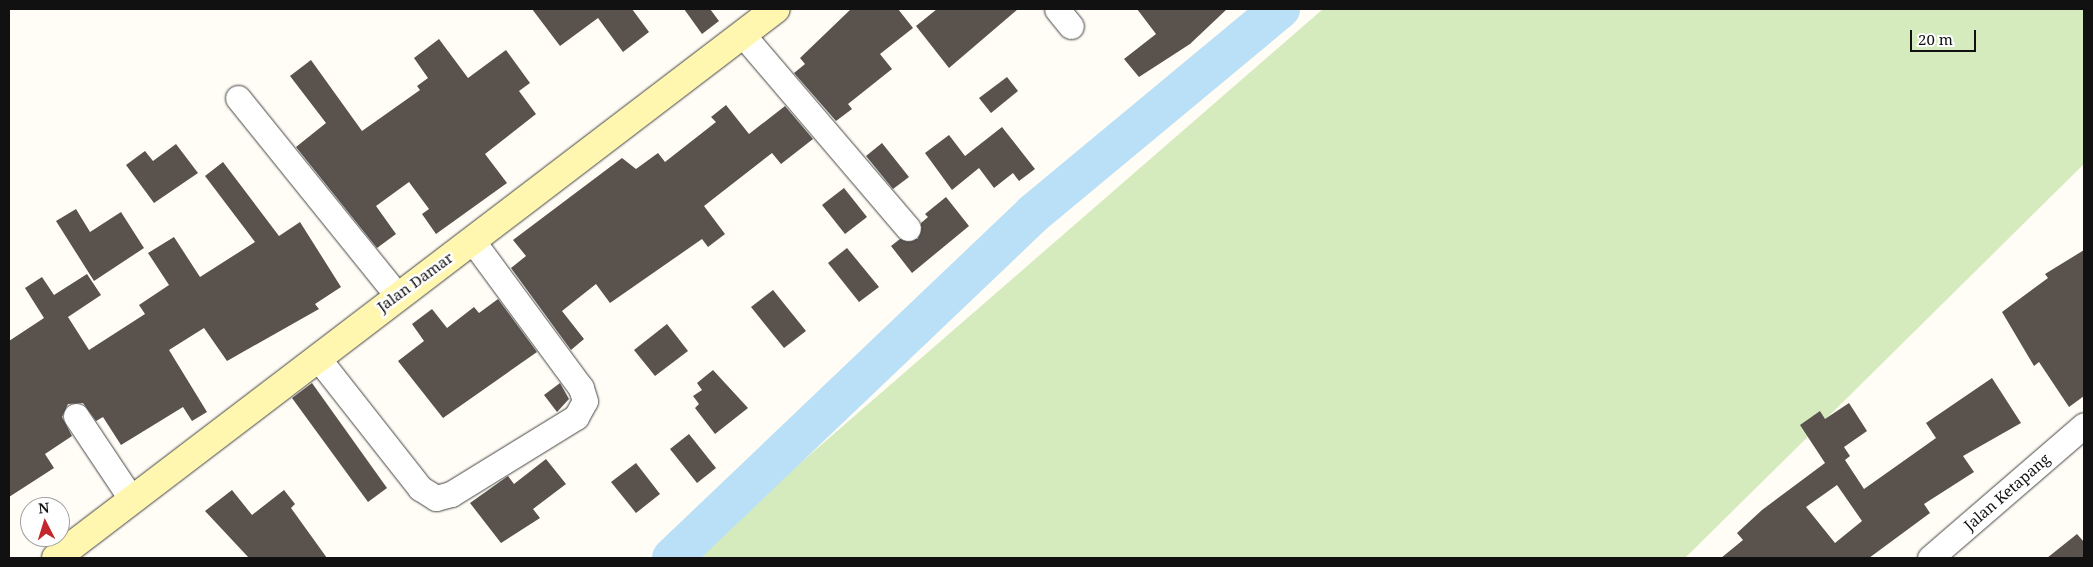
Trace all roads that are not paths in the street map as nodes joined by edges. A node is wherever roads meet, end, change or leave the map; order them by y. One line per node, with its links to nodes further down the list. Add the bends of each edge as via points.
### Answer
1 (776, 9): 2 (street, Jalan Damar)
2 (743, 35): 4 (street); 5 (street, Jalan Damar)
3 (238, 98): 6 (street)
4 (908, 228)
5 (472, 240): 6 (street, Jalan Damar); 7 (street, via 581,388 586,401 576,417 451,494 436,498 420,488)
6 (397, 295): 7 (street, Jalan Damar)
7 (317, 357): 10 (street, Jalan Damar)
8 (76, 416): 10 (street)
9 (2084, 425): 12 (street, Jalan Ketapang)
10 (132, 500): 11 (street, Jalan Damar)
11 (56, 558)
12 (1930, 558)

